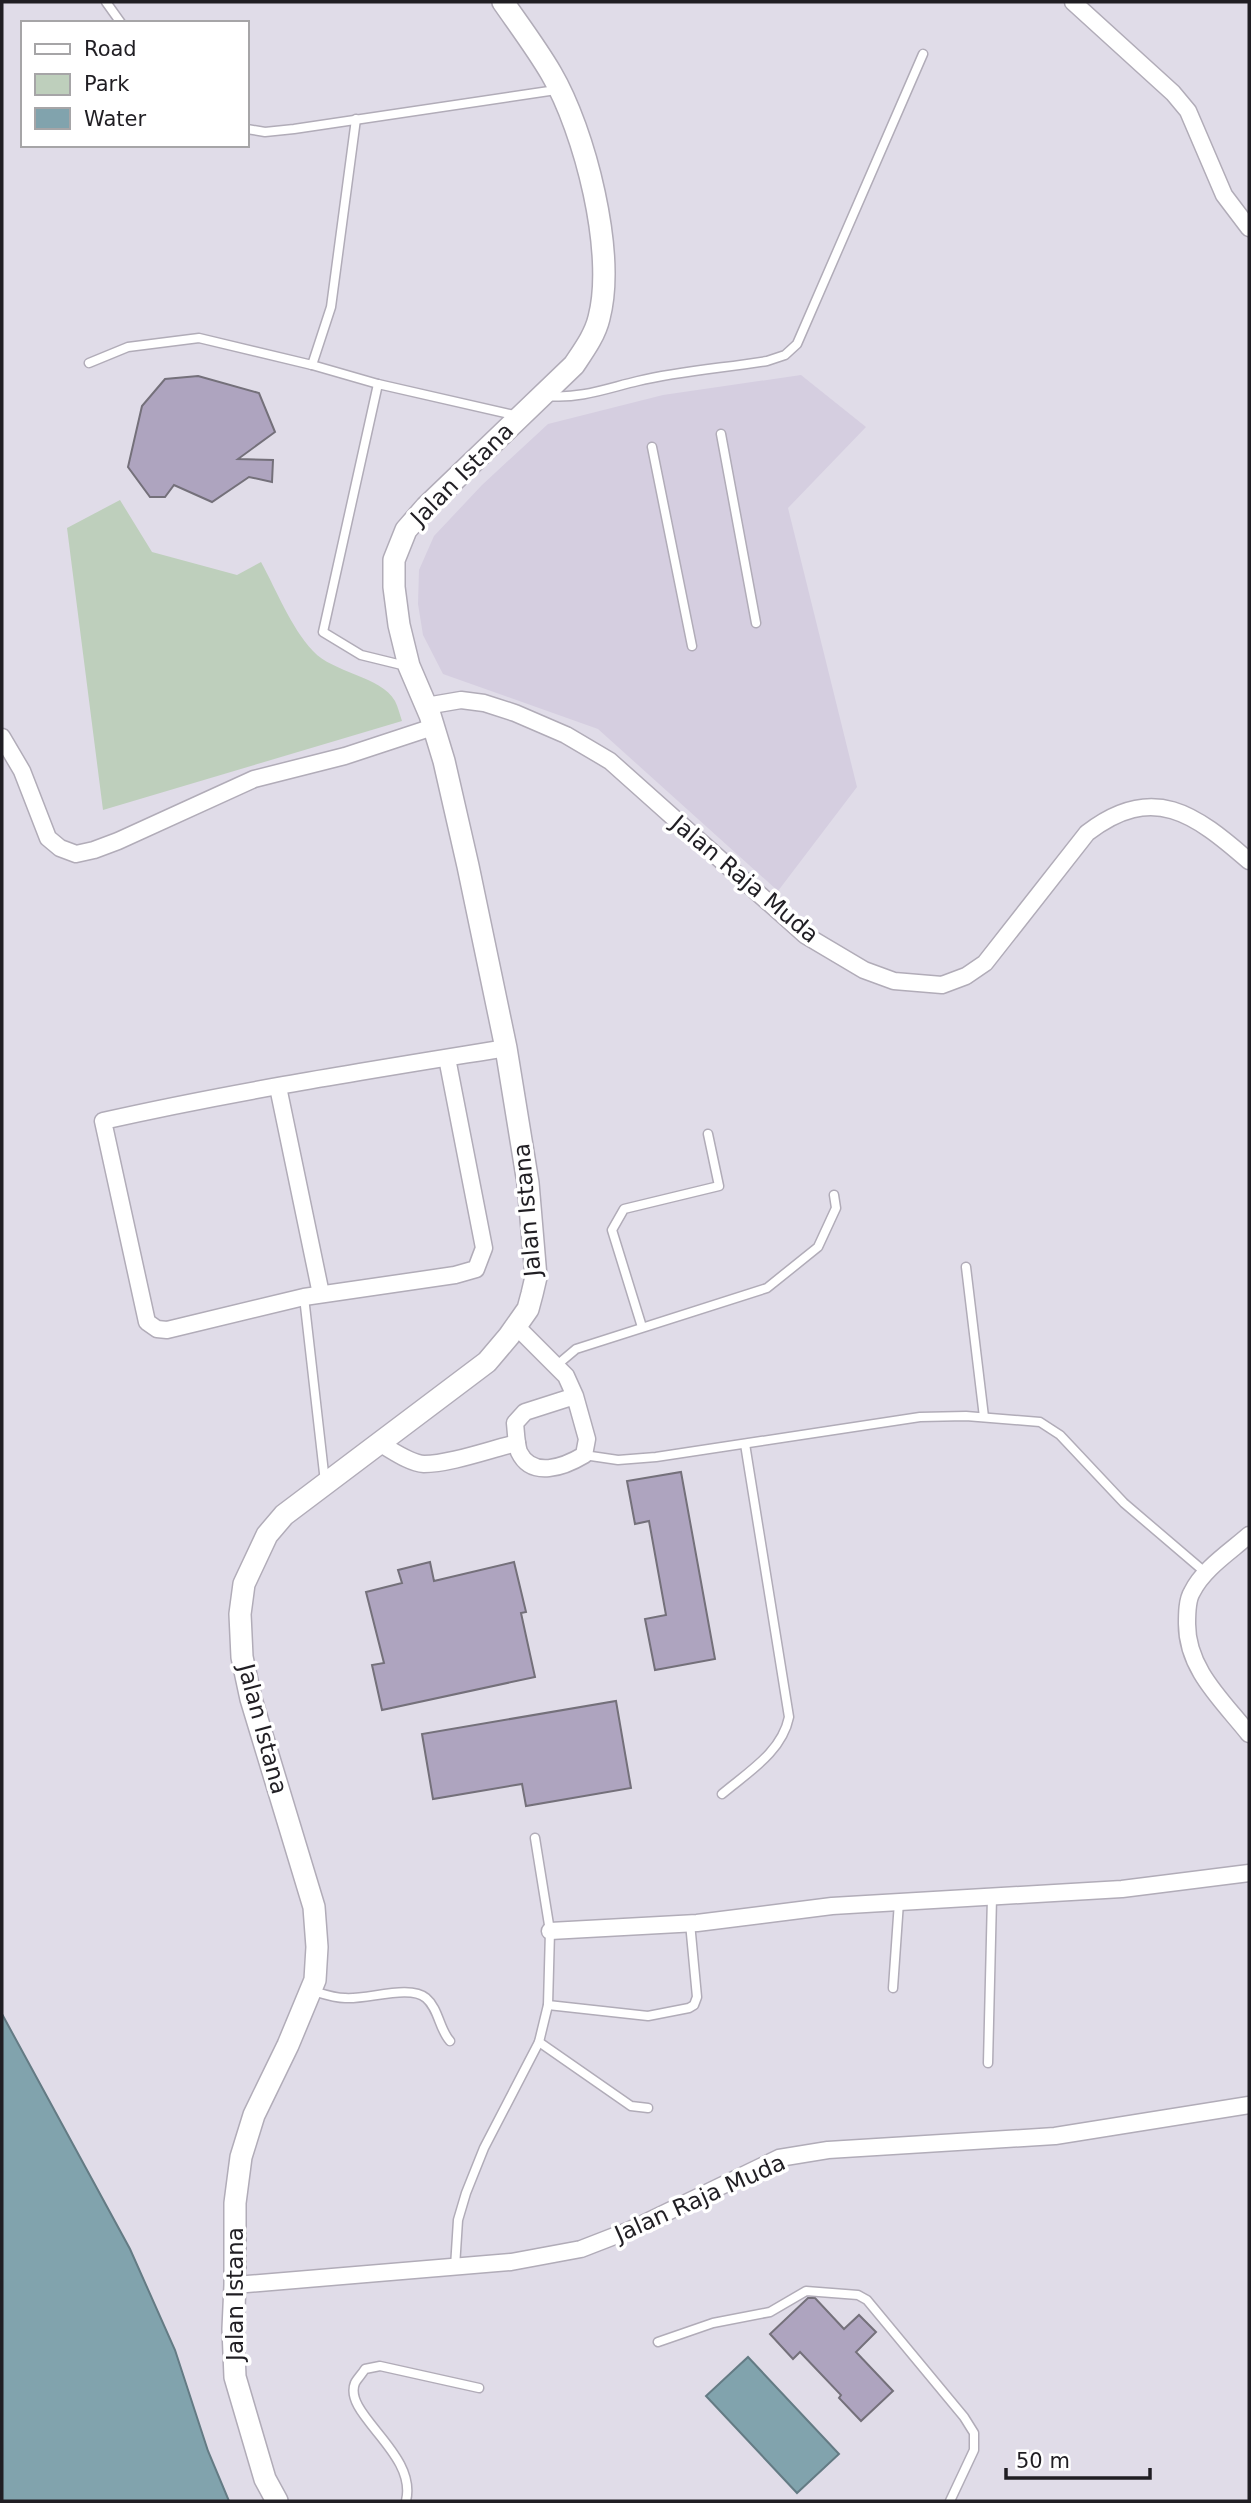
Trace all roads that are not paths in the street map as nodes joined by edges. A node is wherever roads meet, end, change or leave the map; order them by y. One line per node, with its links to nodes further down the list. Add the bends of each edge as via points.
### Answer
1 (106, 2): 4 (lane)
2 (503, 2): 6 (street, Jalan Istana)
3 (1073, 2): 9 (street, via 1188,111 1224,195)
4 (120, 21)
5 (923, 54): 13 (lane, via 797,344 785,355 566,398)
6 (559, 89): 7 (lane); 13 (street, Jalan Istana, via 579,138 601,227 605,287 599,320 588,344 574,365)
7 (356, 119): 8 (lane, via 265,132); 11 (lane, via 331,307)
8 (248, 129)
9 (1249, 228)
10 (89, 363): 11 (lane, via 128,347 199,338)
11 (312, 365): 12 (lane)
12 (378, 384): 14 (lane); 19 (lane, via 323,632 361,655)
13 (542, 395): 14 (street, Jalan Istana)
14 (520, 416): 19 (street, Jalan Istana, via 406,530 394,560 394,587)
15 (721, 434): 17 (lane)
16 (652, 447): 18 (lane)
17 (756, 623)
18 (692, 646)
19 (409, 666): 20 (street, Jalan Istana)
20 (426, 706): 21 (street, Jalan Istana); 23 (street, Jalan Raja Muda, via 461,700 484,703 566,735 610,761 805,935 864,970 894,981 942,985 985,963 1087,833 1105,820 1141,807 1182,813)
21 (433, 727): 22 (street, via 254,779 118,841 76,854 48,838 22,771); 24 (street, Jalan Istana)
22 (2, 737)
23 (1249, 861)
24 (506, 1048): 25 (street); 32 (street, Jalan Istana, via 528,1183 536,1277 528,1309)
25 (447, 1058): 26 (street); 30 (street, via 484,1248 476,1269)
26 (278, 1087): 30 (street); 31 (street, via 103,1121 147,1322 167,1330)
27 (708, 1134): 33 (lane, via 719,1186 624,1209 612,1230)
28 (834, 1195): 33 (lane, via 836,1208 818,1247 767,1288)
29 (966, 1267): 36 (lane)
30 (321, 1294): 31 (street)
31 (304, 1297): 41 (lane)
32 (516, 1326): 34 (street); 37 (street, Jalan Istana, via 487,1362)
33 (642, 1327): 34 (lane, via 576,1349)
34 (557, 1365): 35 (street)
35 (575, 1396): 38 (street, via 525,1412 516,1423); 40 (street, via 587,1439)
36 (984, 1417): 39 (lane, via 920,1417); 43 (lane, via 1040,1422 1060,1435 1124,1503)
37 (379, 1443): 38 (street, via 423,1464); 41 (street, Jalan Istana)
38 (517, 1443): 40 (street, via 527,1464 541,1469 569,1464)
39 (745, 1444): 40 (lane, via 618,1460); 45 (lane, via 789,1717 780,1742)
40 (584, 1455)
41 (326, 1482): 53 (street, Jalan Istana, via 284,1515 267,1535 244,1584 240,1614 251,1699 314,1907 317,1947)
42 (1249, 1535): 43 (street)
43 (1206, 1573): 44 (street, via 1191,1592 1187,1640 1197,1669)
44 (1249, 1734)
45 (722, 1794)
46 (535, 1838): 51 (lane)
47 (1249, 1873): 48 (street, via 1122,1889)
48 (992, 1897): 49 (street); 57 (lane)
49 (899, 1902): 50 (street); 52 (lane)
50 (690, 1923): 51 (street); 54 (lane, via 697,1997 689,2008 648,2016)
51 (550, 1931): 54 (lane)
52 (893, 1988)
53 (310, 1991): 55 (lane, via 344,1998 414,1992 433,2006); 61 (street, Jalan Istana, via 254,2115 241,2157 235,2203)
54 (548, 2005): 56 (lane)
55 (450, 2041)
56 (539, 2042): 59 (lane, via 631,2106); 60 (lane, via 466,2193 458,2220)
57 (988, 2063)
58 (1249, 2105): 60 (street, Jalan Raja Muda, via 1055,2136 828,2150 779,2158 631,2230 581,2249)
59 (648, 2108)
60 (455, 2267): 61 (street, Jalan Raja Muda)
61 (235, 2285): 64 (street, Jalan Istana, via 235,2377 265,2479)
62 (658, 2342): 66 (lane, via 713,2323 771,2312 806,2291 858,2295 885,2321 974,2433 974,2450)
63 (480, 2388): 65 (lane, via 380,2366 365,2370 355,2384 359,2409 407,2477)
64 (276, 2501)
65 (406, 2501)
66 (950, 2501)

